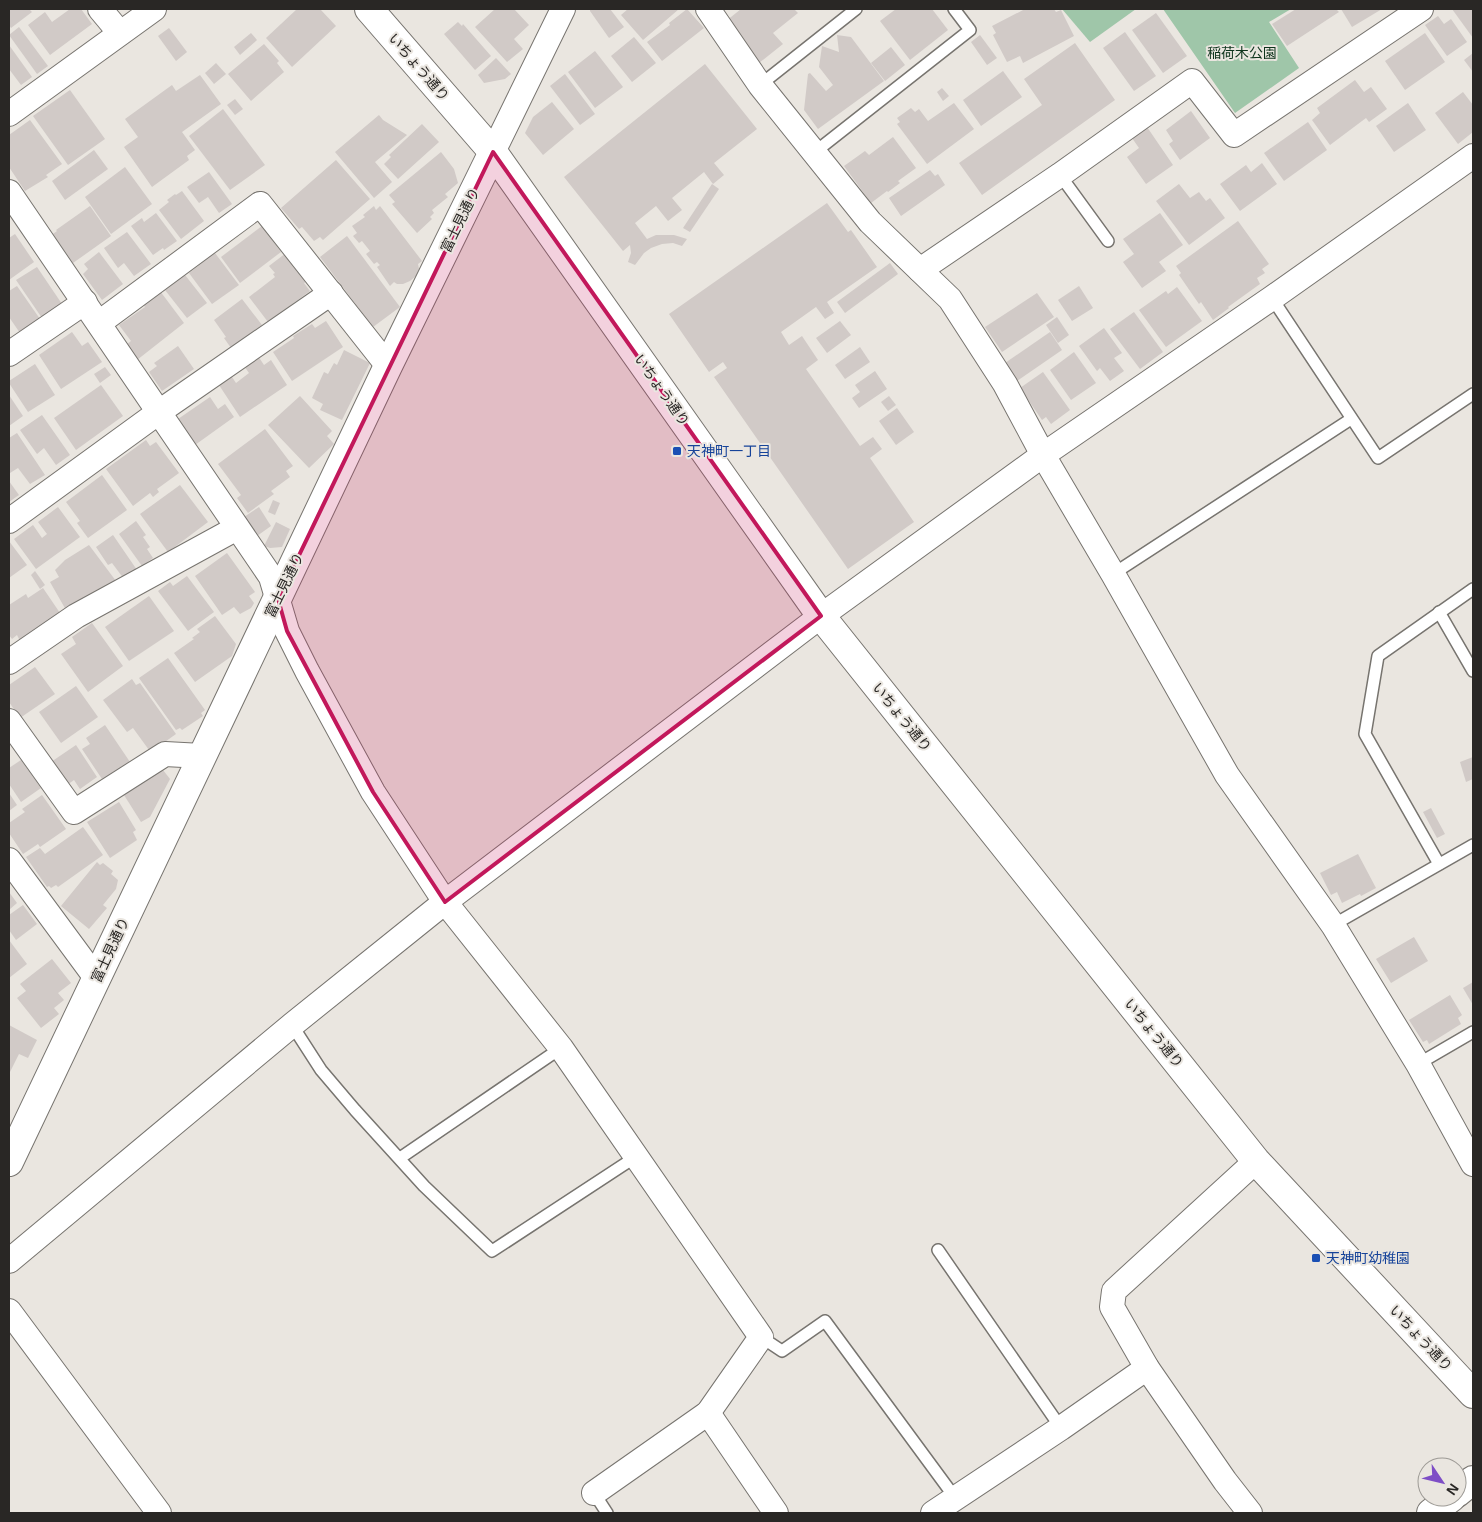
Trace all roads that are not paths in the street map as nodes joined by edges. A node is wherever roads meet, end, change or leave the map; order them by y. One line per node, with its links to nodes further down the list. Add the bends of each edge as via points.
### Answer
1 (100, 9): 9 (street)
2 (154, 9): 9 (street)
3 (368, 9): 12 (street, いちょう通り)
4 (563, 9): 12 (street, 富士見通り)
5 (708, 9): 10 (street)
6 (856, 9): 10 (lane)
7 (954, 9): 13 (lane, via 970,30)
8 (1421, 9): 15 (street, via 1234,135 1192,81)
9 (120, 33): 11 (street)
10 (760, 85): 13 (street)
11 (9, 114)
12 (493, 152): 24 (street, 富士見通り); 35 (street, いちょう通り)
13 (815, 152): 18 (street, via 870,222)
14 (1473, 156): 20 (street)
15 (1060, 175): 17 (lane); 18 (street)
16 (9, 192): 21 (street)
17 (1108, 241)
18 (920, 270): 28 (street, via 950,299 1005,384)
19 (331, 293): 22 (street, via 260,204); 24 (street); 26 (street)
20 (1272, 298): 27 (lane); 28 (street)
21 (85, 302): 22 (street); 23 (street)
22 (99, 323): 26 (street)
23 (9, 354)
24 (388, 366): 33 (street, 富士見通り)
25 (1473, 394): 27 (lane, via 1378,458)
26 (159, 412): 29 (street); 30 (street)
27 (1351, 418): 31 (lane)
28 (1044, 455): 31 (street); 35 (street)
29 (9, 521)
30 (237, 528): 33 (street, via 271,577); 36 (street, via 76,616)
31 (1113, 574): 44 (street, via 1227,775)
32 (1473, 589): 34 (lane)
33 (278, 599): 39 (street, 富士見通り); 43 (street, via 287,631 373,792)
34 (1439, 612): 37 (lane); 42 (lane, via 1378,656 1365,734)
35 (821, 616): 43 (street); 52 (street, いちょう通り)
36 (9, 662)
37 (1473, 671)
38 (9, 721): 39 (street, via 74,812 165,754)
39 (202, 756): 45 (street, 富士見通り)
40 (1473, 845): 42 (lane)
41 (9, 860): 45 (street)
42 (1439, 864): 44 (lane)
43 (444, 902): 46 (street); 48 (street)
44 (1333, 925): 49 (street)
45 (96, 978): 53 (street, 富士見通り)
46 (292, 1025): 51 (lane, via 321,1070); 56 (street)
47 (1473, 1032): 49 (lane)
48 (561, 1048): 50 (street); 51 (lane)
49 (1418, 1064): 54 (street)
50 (637, 1156): 51 (lane, via 492,1251 424,1186); 58 (street)
51 (400, 1158)
52 (1256, 1161): 59 (street, via 1114,1291 1112,1307); 60 (street, いちょう通り)
53 (9, 1162)
54 (1473, 1164)
55 (938, 1250): 62 (lane)
56 (9, 1261)
57 (9, 1311): 65 (street)
58 (761, 1337): 61 (street); 64 (lane, via 782,1351 825,1321)
59 (1147, 1368): 62 (street); 69 (street)
60 (1473, 1394)
61 (708, 1413): 63 (street); 67 (street)
62 (1061, 1428): 64 (street)
63 (594, 1493): 66 (lane)
64 (956, 1499): 68 (street)
65 (159, 1513)
66 (607, 1513)
67 (776, 1513)
68 (933, 1513)
69 (1250, 1513)

